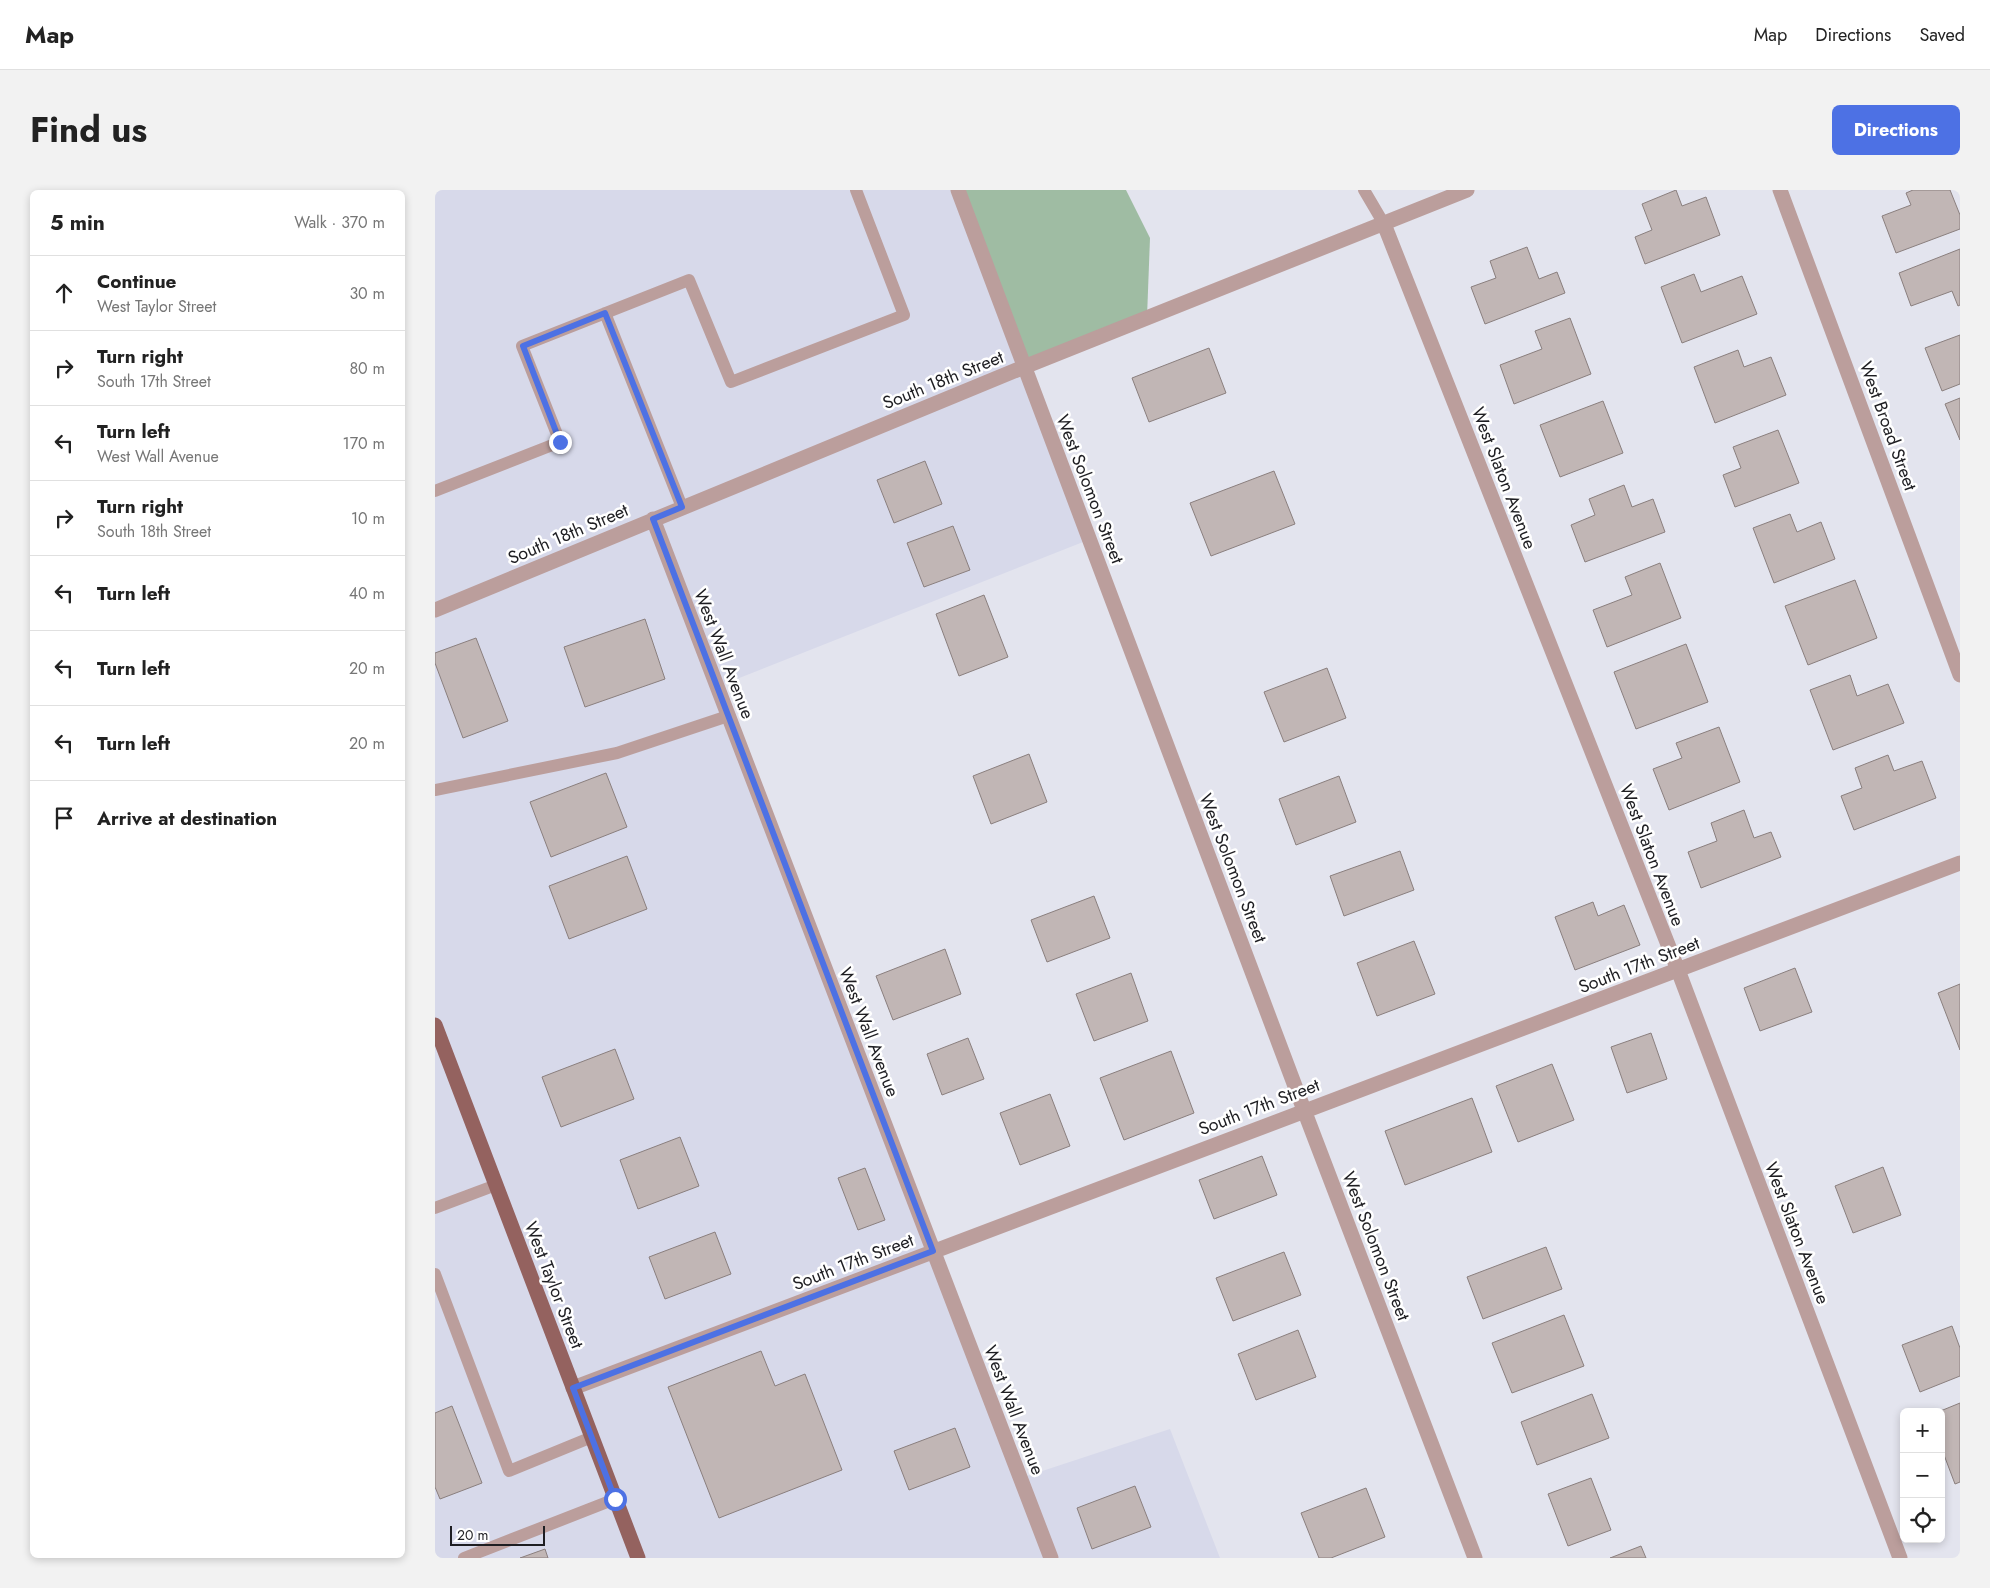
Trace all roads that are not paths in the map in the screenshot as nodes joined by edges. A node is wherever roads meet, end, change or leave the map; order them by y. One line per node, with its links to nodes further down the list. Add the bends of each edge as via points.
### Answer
1 (856, 190): 7 (lane, via 904,315 731,382 689,280)
2 (957, 190): 8 (street, West Solomon Street)
3 (1364, 190): 6 (lane)
4 (1467, 190): 6 (street, South 18th Street)
5 (1780, 190): 13 (street, West Broad Street)
6 (1384, 224): 8 (street, South 18th Street); 17 (street, West Slaton Avenue)
7 (605, 313): 9 (lane, via 523,346 560,442); 10 (lane)
8 (1024, 367): 10 (street, South 18th Street); 19 (street, West Solomon Street)
9 (435, 491)
10 (682, 507): 11 (street, South 18th Street)
11 (653, 519): 12 (street, South 18th Street); 14 (street, West Wall Avenue)
12 (435, 610)
13 (1960, 675)
14 (728, 716): 15 (lane, via 617,753); 22 (street, West Wall Avenue)
15 (435, 790)
16 (1960, 863): 17 (street, South 17th Street)
17 (1677, 970): 19 (street, South 17th Street); 31 (street, West Slaton Avenue)
18 (436, 1028): 20 (main road, West Taylor Street)
19 (1304, 1110): 22 (street, South 17th Street); 30 (street, West Solomon Street)
20 (495, 1185): 21 (lane); 24 (main road, West Taylor Street)
21 (435, 1208)
22 (933, 1251): 24 (street, South 17th Street); 29 (street, West Wall Avenue)
23 (435, 1274): 25 (lane, via 509,1471)
24 (573, 1388): 25 (main road, West Taylor Street)
25 (591, 1437): 26 (main road, West Taylor Street)
26 (615, 1499): 27 (lane); 28 (main road, West Taylor Street)
27 (464, 1558)
28 (638, 1558)
29 (1051, 1558)
30 (1475, 1558)
31 (1900, 1558)

